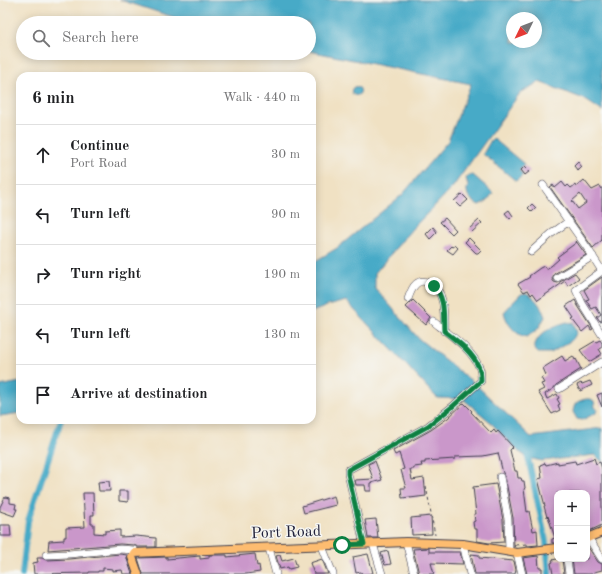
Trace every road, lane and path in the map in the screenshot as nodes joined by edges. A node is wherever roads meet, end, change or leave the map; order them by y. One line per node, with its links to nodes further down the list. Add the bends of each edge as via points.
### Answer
1 (543, 185): 2 (street)
2 (569, 222): 3 (street); 4 (street)
3 (531, 252)
4 (593, 256): 5 (street); 6 (street)
5 (601, 272): 9 (street, via 576,290)
6 (558, 278)
7 (408, 299): 10 (street, via 416,283 427,282 434,286 442,299)
8 (434, 322): 10 (street)
9 (599, 324): 11 (street)
10 (444, 331): 18 (street, via 473,358 480,369 481,381 428,426 348,470)
11 (602, 335)
12 (602, 362): 13 (street)
13 (560, 389)
14 (500, 477): 25 (street)
15 (426, 486): 20 (path)
16 (592, 539): 28 (street)
17 (406, 542): 19 (main road, Port Road); 20 (main road, Port Road); 34 (street)
18 (364, 544): 19 (main road, Port Road); 22 (main road, Port Road)
19 (373, 544): 33 (street)
20 (436, 544): 21 (main road, Port Road)
21 (463, 544): 25 (main road, Port Road); 35 (street)
22 (322, 546): 23 (main road, Port Road); 32 (street)
23 (269, 548): 26 (main road, Port Road); 31 (street)
24 (554, 548): 25 (main road, Port Road)
25 (513, 552): 36 (street)
26 (134, 553): 27 (street, via 134,550 120,549); 30 (main road, via 132,557)
27 (46, 555)
28 (602, 558)
29 (567, 562): 37 (street)
30 (138, 574)
31 (276, 574)
32 (334, 574)
33 (382, 574)
34 (414, 574)
35 (470, 574)
36 (522, 574)
37 (569, 574)

